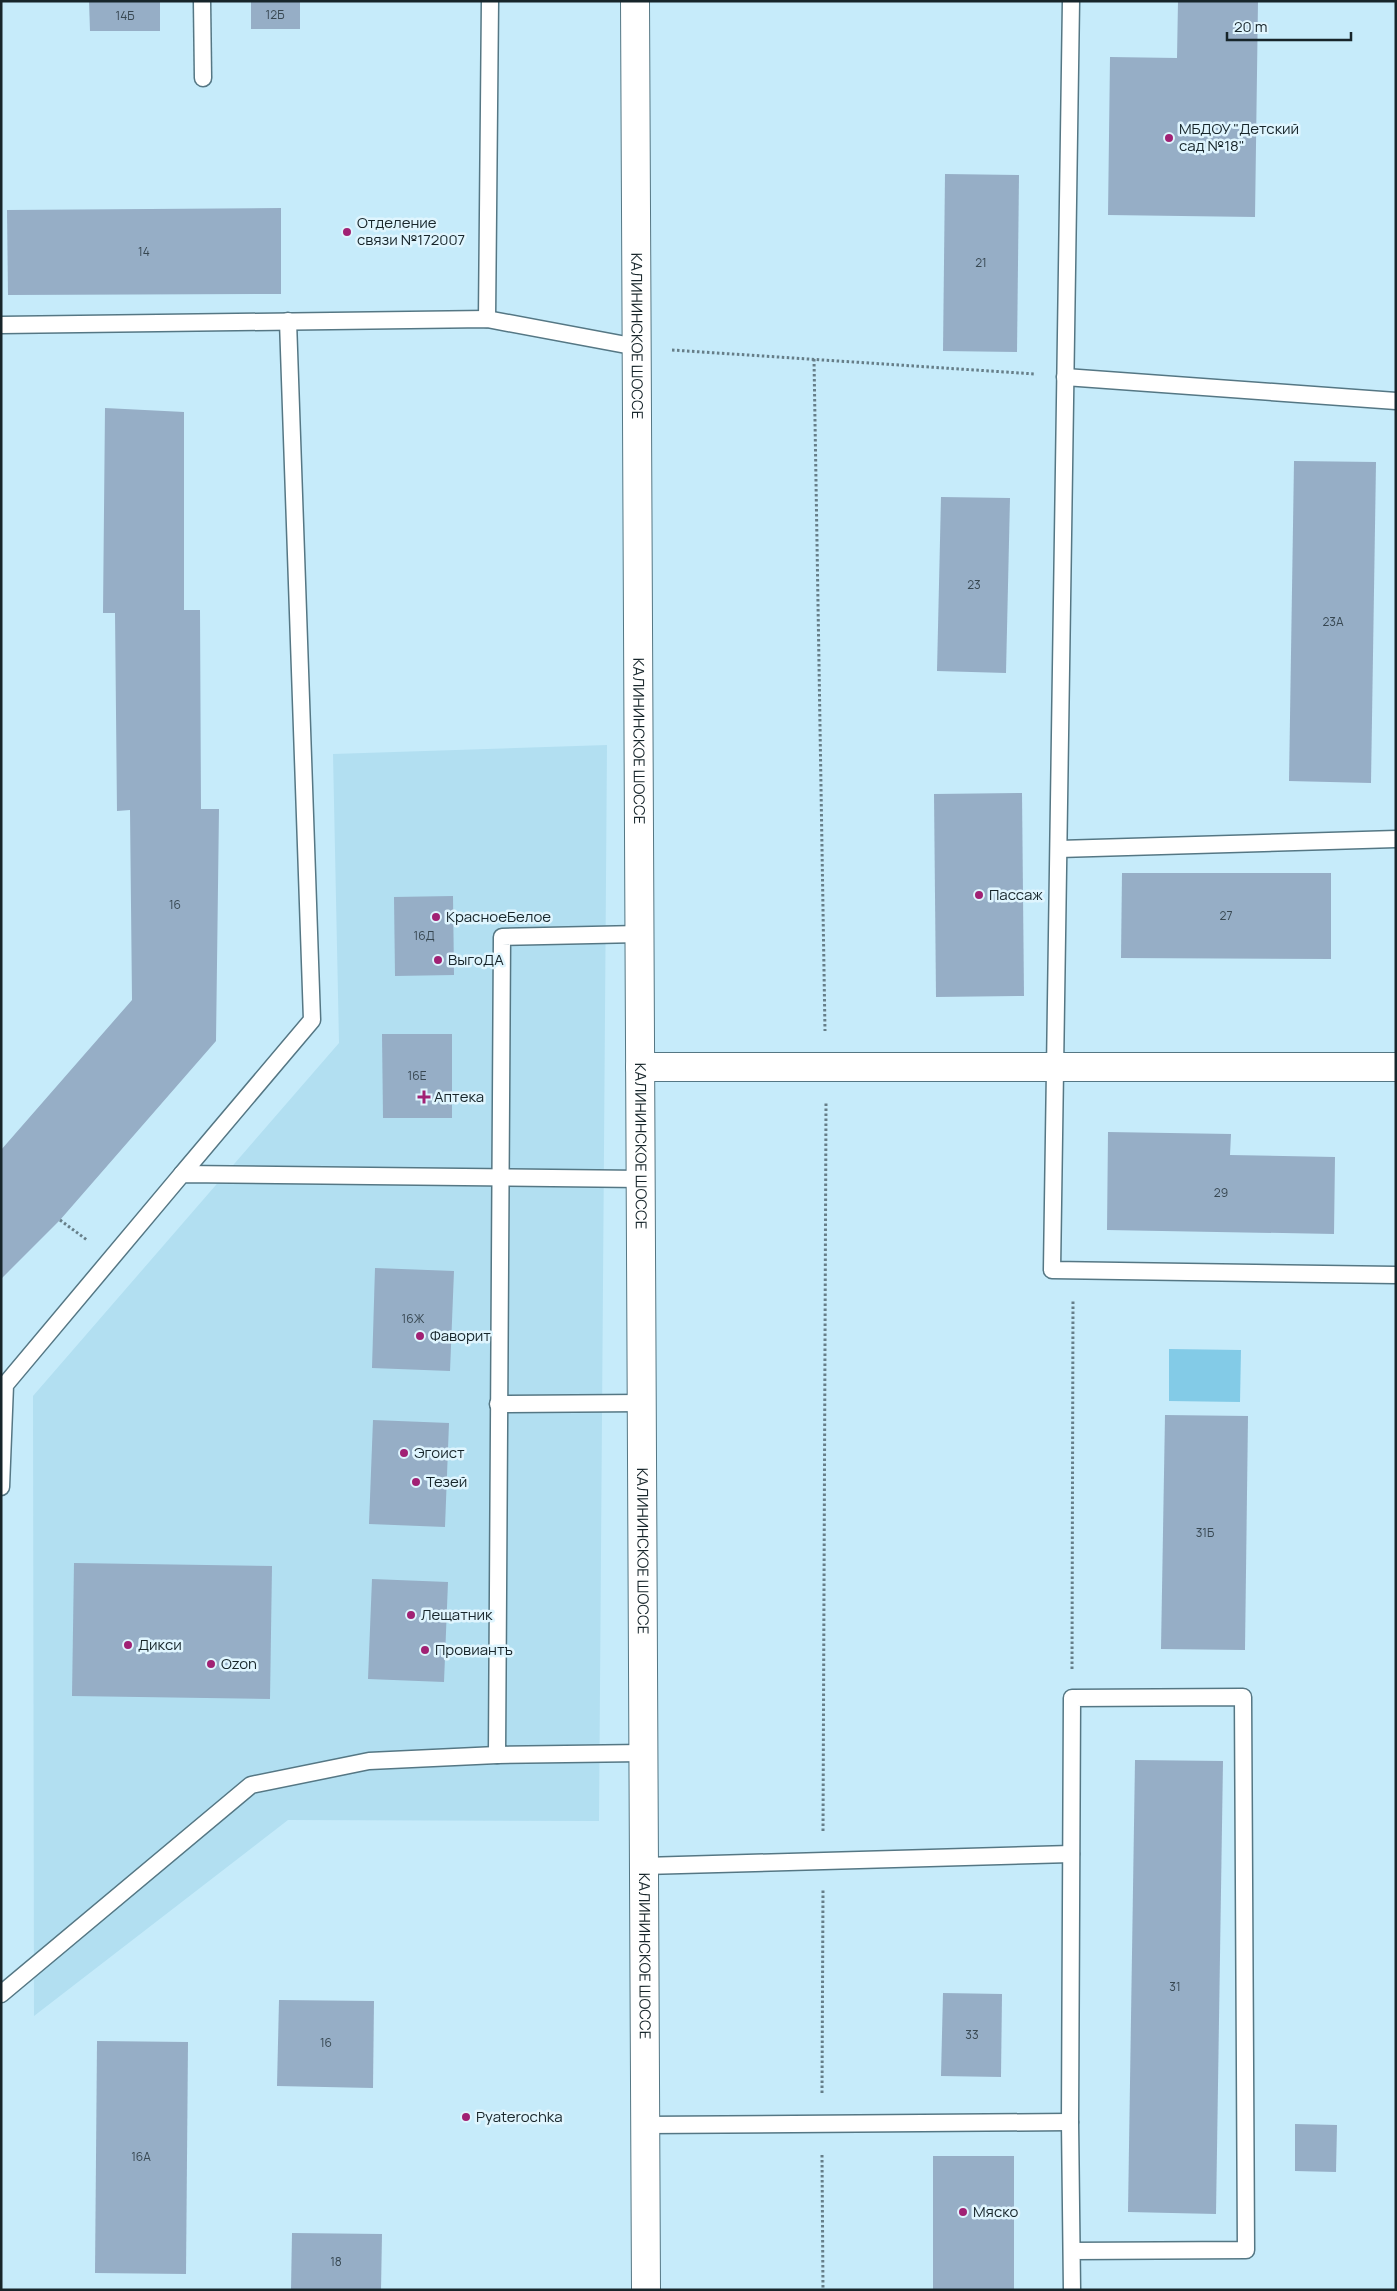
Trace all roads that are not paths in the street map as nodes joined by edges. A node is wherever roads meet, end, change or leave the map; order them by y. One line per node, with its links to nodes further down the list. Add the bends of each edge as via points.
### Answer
1 (202, 1): 5 (lane)
2 (490, 1): 6 (lane)
3 (635, 1): 9 (main road, КАЛИНИНСКОЕ ШОССЕ)
4 (1071, 1): 10 (lane)
5 (203, 78)
6 (487, 318): 7 (lane); 9 (lane)
7 (288, 321): 8 (lane); 18 (lane, via 312,1020)
8 (1, 325)
9 (637, 347): 14 (main road, КАЛИНИНСКОЕ ШОССЕ)
10 (1065, 376): 11 (lane); 13 (lane)
11 (1396, 401)
12 (1396, 839): 13 (lane)
13 (1059, 849): 16 (lane)
14 (640, 934): 15 (main road, КАЛИНИНСКОЕ ШОССЕ); 19 (lane, via 502,936)
15 (640, 1067): 16 (main road); 20 (main road, КАЛИНИНСКОЕ ШОССЕ)
16 (1055, 1067): 17 (main road); 21 (lane, via 1052,1270)
17 (1396, 1067)
18 (182, 1174): 19 (lane); 24 (lane, via 5,1385)
19 (500, 1178): 20 (lane); 23 (lane)
20 (641, 1180): 22 (main road, КАЛИНИНСКОЕ ШОССЕ)
21 (1396, 1275)
22 (642, 1403): 23 (lane); 25 (main road, КАЛИНИНСКОЕ ШОССЕ)
23 (498, 1404): 26 (lane)
24 (1, 1487)
25 (643, 1753): 26 (lane); 28 (main road, КАЛИНИНСКОЕ ШОССЕ)
26 (497, 1755): 29 (lane, via 369,1761 251,1785)
27 (1071, 1854): 28 (lane); 30 (lane); 32 (lane, via 1072,1698 1242,1697 1246,2250)
28 (644, 1866): 31 (main road, КАЛИНИНСКОЕ ШОССЕ)
29 (1, 1994)
30 (1070, 2122): 31 (lane); 32 (lane)
31 (645, 2125): 33 (main road, КАЛИНИНСКОЕ ШОССЕ)
32 (1072, 2251): 34 (lane)
33 (646, 2290)
34 (1072, 2290)

